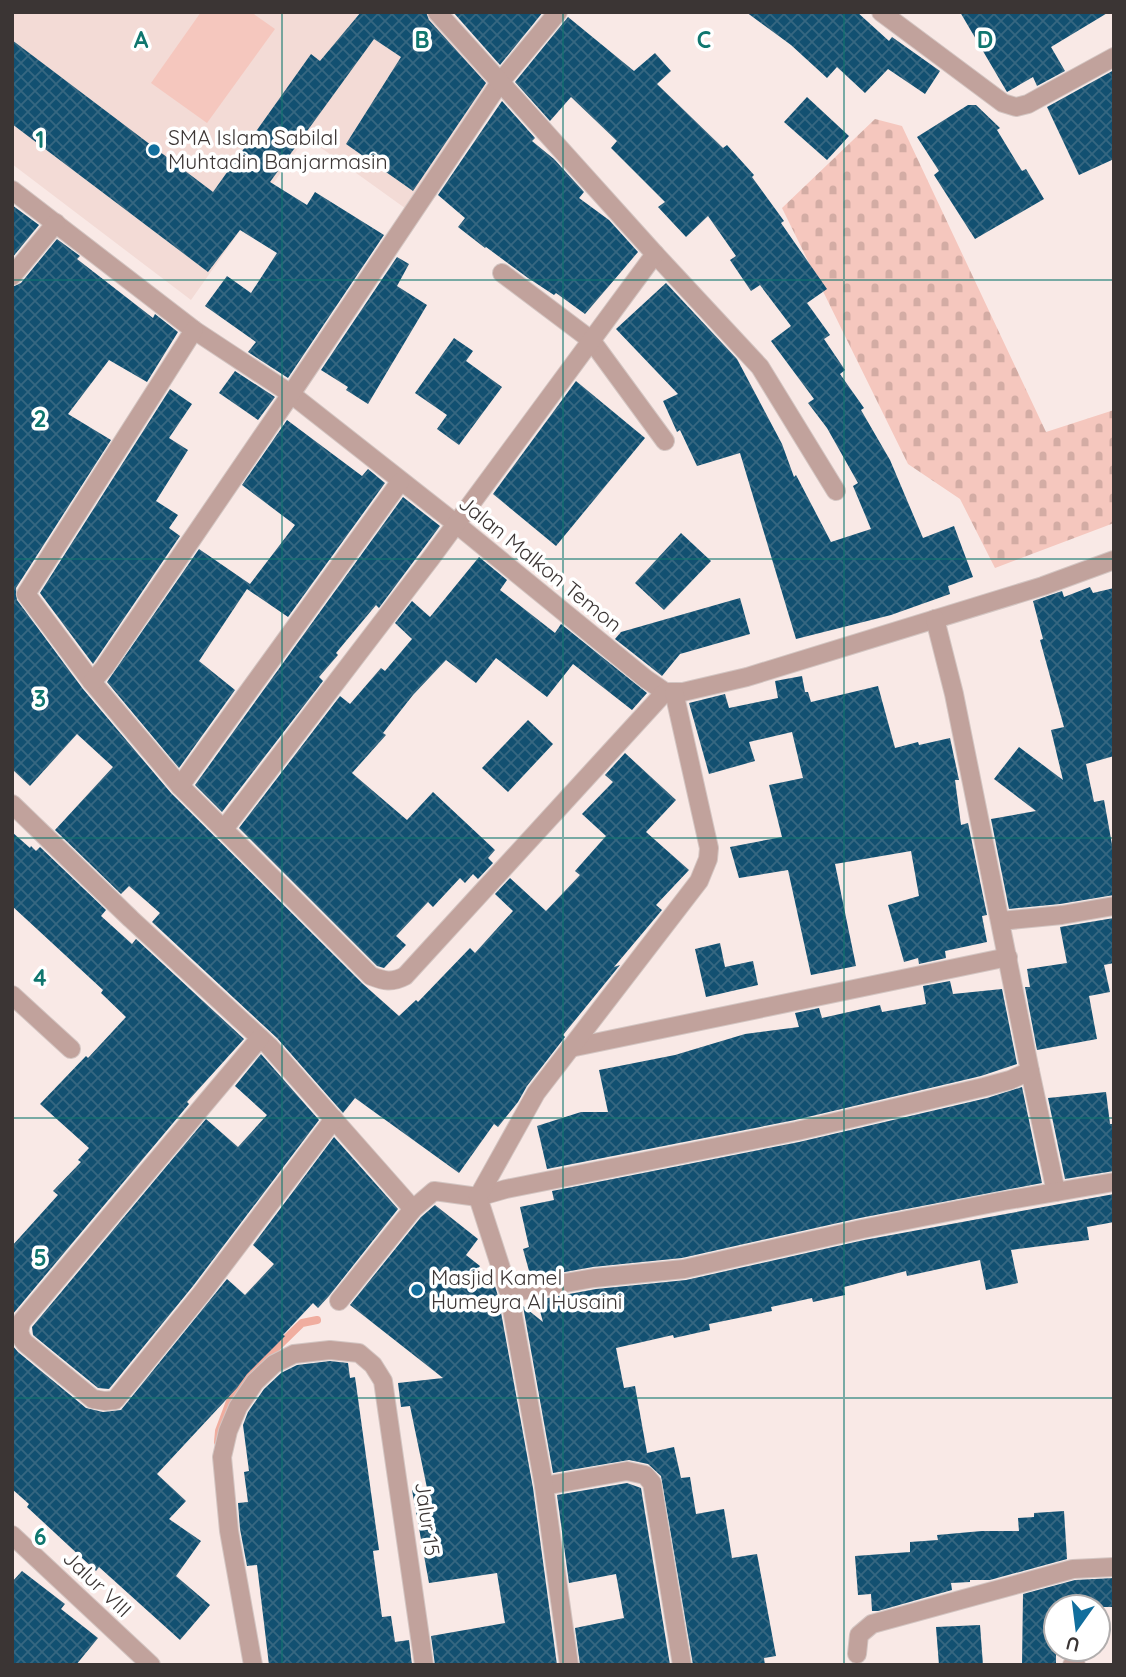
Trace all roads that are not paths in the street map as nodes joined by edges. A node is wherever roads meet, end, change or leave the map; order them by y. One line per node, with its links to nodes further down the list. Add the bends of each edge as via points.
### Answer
1 (437, 12): 5 (street)
2 (558, 12): 5 (street)
3 (881, 12): 4 (street, via 1003,103 1016,107)
4 (1114, 57)
5 (501, 81): 8 (street); 13 (street)
6 (12, 190): 7 (street, Jalan Malkon Temon)
7 (56, 223): 10 (street); 11 (street, Jalan Malkon Temon)
8 (655, 254): 12 (street); 16 (street, via 760,366)
9 (502, 273): 12 (street)
10 (12, 276)
11 (194, 330): 13 (street, Jalan Malkon Temon); 20 (street, via 26,594)
12 (591, 340): 14 (street); 17 (street)
13 (291, 394): 15 (street, Jalan Malkon Temon); 20 (street)
14 (664, 442)
15 (400, 482): 17 (street, Jalan Malkon Temon); 22 (street)
16 (836, 491)
17 (455, 523): 21 (street, Jalan Malkon Temon, via 646,679); 24 (street)
18 (1114, 560): 19 (street)
19 (935, 619): 21 (street, via 747,677); 26 (street)
20 (92, 682): 22 (street)
21 (670, 692): 24 (street, via 397,981 371,976); 30 (street, via 708,859 699,881)
22 (180, 786): 24 (street)
23 (12, 804): 29 (street)
24 (224, 828)
25 (1114, 906): 26 (street)
26 (1001, 921): 27 (street)
27 (1008, 957): 30 (street); 32 (street)
28 (12, 995): 31 (street)
29 (260, 1038): 33 (street); 33 (street, via 22,1321 20,1337 25,1343 93,1399 115,1400)
30 (570, 1048): 36 (street, via 536,1093)
31 (71, 1049)
32 (1030, 1071): 35 (street); 36 (street, via 984,1087 797,1131)
33 (334, 1119): 37 (street)
34 (1114, 1182): 35 (street)
35 (1056, 1192): 38 (street, via 684,1269)
36 (478, 1197): 37 (street, via 434,1191); 38 (street)
37 (414, 1209): 39 (street)
38 (509, 1293): 40 (street)
39 (339, 1301)
40 (544, 1486): 47 (street); 48 (street, via 627,1471 645,1475 652,1483)
41 (16, 1545): 44 (street, Jalur VIII)
42 (1114, 1567): 43 (street, via 1073,1569 872,1624 859,1635)
43 (858, 1654)
44 (138, 1661)
45 (253, 1665): 46 (street, Jalur 15, via 229,1531 222,1457 228,1431 238,1407 274,1364 294,1354 330,1350 359,1353 383,1381)
46 (424, 1665)
47 (569, 1665)
48 (681, 1665)

